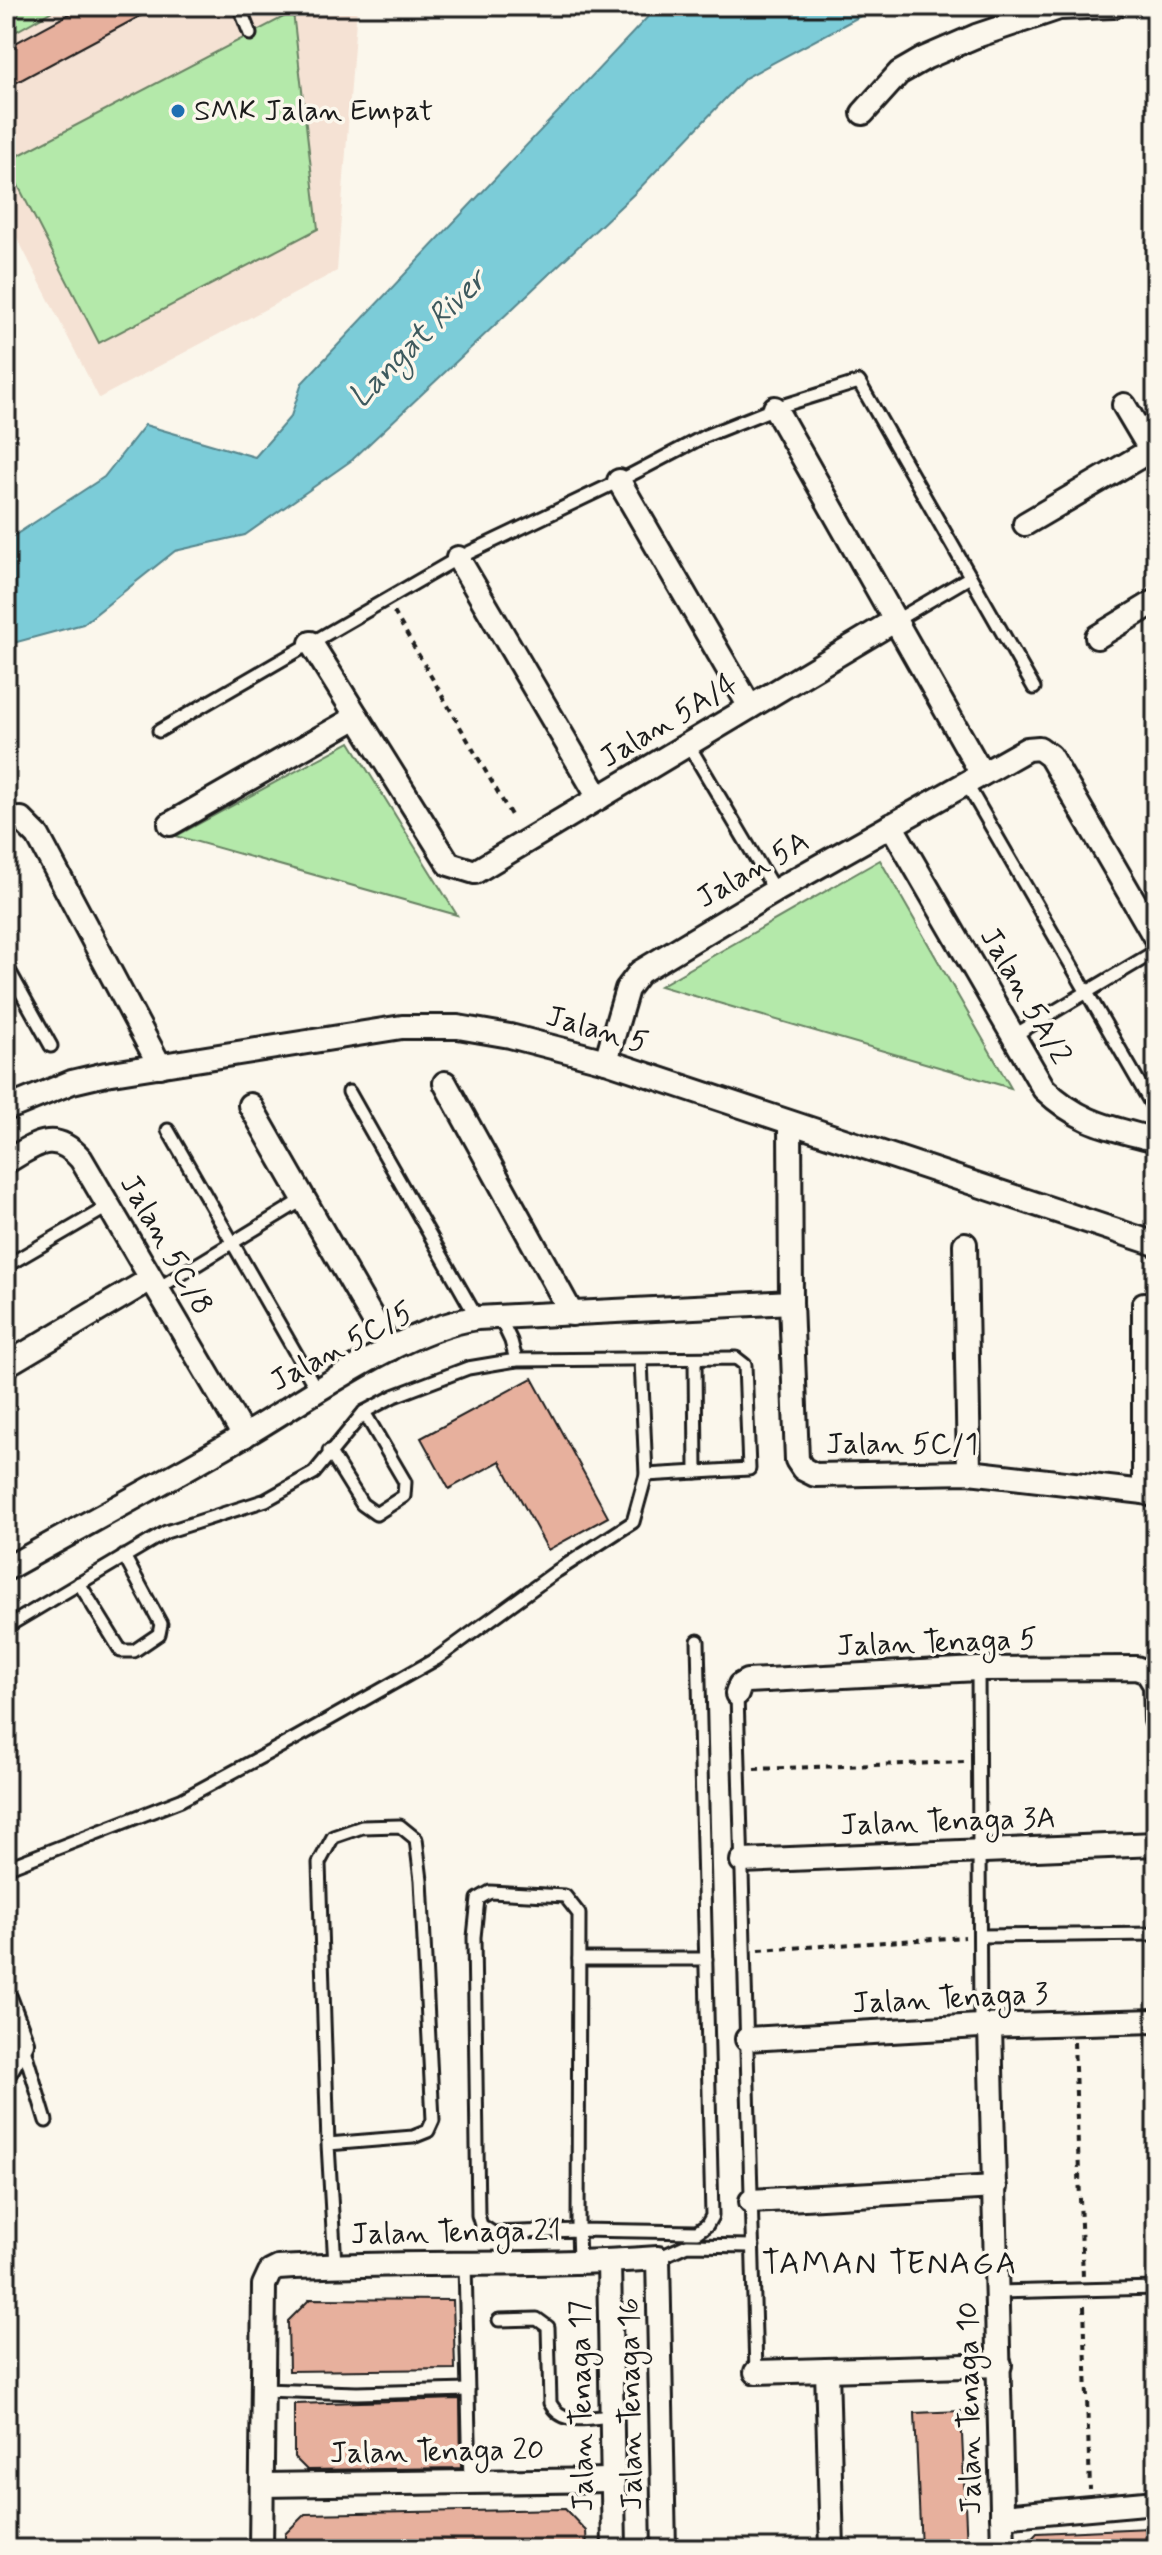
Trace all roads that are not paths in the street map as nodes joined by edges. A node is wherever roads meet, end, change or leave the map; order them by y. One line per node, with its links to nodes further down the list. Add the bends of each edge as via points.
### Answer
1 (239, 6): 3 (lane)
2 (1114, 6): 4 (street, via 1059,8 976,36 899,73)
3 (250, 34)
4 (863, 113)
5 (1124, 405): 7 (street)
6 (775, 408): 8 (lane, via 705,436); 11 (lane, via 859,382); 13 (street)
7 (1154, 454): 9 (street)
8 (619, 481): 10 (lane); 17 (street)
9 (1025, 524)
10 (458, 558): 15 (lane); 22 (street)
11 (970, 577): 13 (lane); 16 (lane)
12 (1156, 601): 14 (street)
13 (894, 621): 17 (street, Jalan 5A/4); 21 (street)
14 (1097, 637)
15 (311, 643): 18 (street); 19 (lane)
16 (1034, 688)
17 (750, 707): 20 (street, Jalan 5A/4)
18 (357, 717): 22 (street, Jalan 5A/4, via 449,864 475,872); 24 (street)
19 (159, 731)
20 (688, 744): 22 (street, Jalan 5A/4); 26 (lane)
21 (974, 778): 25 (street, Jalan 5A); 27 (street, Jalan 5A, via 1027,749 1039,748 1050,756); 30 (lane)
22 (599, 798)
23 (13, 820): 34 (street, via 38,836)
24 (170, 824)
25 (891, 825): 26 (street, Jalan 5A); 31 (street, Jalan 5A/2)
26 (775, 891): 33 (street, Jalan 5A, via 631,981)
27 (1156, 939)
28 (1156, 951): 30 (lane)
29 (6, 965): 32 (lane)
30 (1087, 992): 31 (lane); 39 (lane)
31 (1013, 1036): 42 (street, Jalan 5A/2, via 1044,1089 1063,1108 1085,1120)
32 (51, 1046)
33 (606, 1061): 34 (street, Jalan 5, via 510,1036 458,1027 416,1027); 40 (street, Jalan 5)
34 (160, 1066): 38 (street, Jalan 5, via 72,1082)
35 (445, 1083): 53 (street)
36 (349, 1092): 54 (lane)
37 (250, 1105): 44 (street)
38 (6, 1109)
39 (1156, 1112)
40 (790, 1124): 48 (street, Jalan 5); 51 (street, Jalan 5C/1)
41 (168, 1130): 46 (lane)
42 (1156, 1140)
43 (6, 1162): 45 (street, Jalan 5C/8, via 37,1144 62,1143 81,1159)
44 (304, 1199): 46 (lane); 56 (street)
45 (109, 1206): 49 (lane); 50 (street, Jalan 5C/8)
46 (231, 1244): 50 (lane); 61 (lane)
47 (965, 1244): 66 (street)
48 (1156, 1244)
49 (6, 1266)
50 (154, 1284): 60 (street); 63 (street, Jalan 5C/8)
51 (791, 1302): 53 (street, Jalan 5C/5); 66 (street, Jalan 5C/1, via 797,1460 803,1469 815,1475)
52 (1144, 1304): 68 (street)
53 (572, 1314): 55 (street, Jalan 5C/5)
54 (477, 1318): 55 (street, Jalan 5C/5); 56 (street, Jalan 5C/5)
55 (507, 1318): 58 (lane)
56 (390, 1349): 61 (street, Jalan 5C/5)
57 (695, 1359): 59 (lane); 65 (lane); 65 (lane, via 736,1358 745,1365 749,1469)
58 (516, 1360): 59 (lane); 62 (lane, via 468,1368)
59 (641, 1360): 67 (lane)
60 (6, 1365)
61 (318, 1392): 63 (street, Jalan 5C/5)
62 (364, 1412): 64 (lane); 64 (lane, via 405,1482 404,1496 376,1514 362,1504)
63 (244, 1436): 70 (street, Jalan 5C/5)
64 (329, 1451): 69 (lane, via 314,1473 266,1500 166,1532)
65 (696, 1472): 67 (lane)
66 (969, 1472): 68 (street, Jalan 5C/1)
67 (646, 1475): 80 (lane, via 633,1522 436,1659 181,1800)
68 (1150, 1494)
69 (124, 1556): 71 (lane); 71 (lane, via 161,1624 159,1634 134,1651 121,1651)
70 (6, 1569)
71 (79, 1583): 72 (lane)
72 (6, 1627)
73 (698, 1641): 84 (lane)
74 (978, 1669): 75 (street, Jalan Tenaga 5, via 747,1681); 76 (street, Jalan Tenaga 5, via 1136,1668 1147,1672 1155,1685); 78 (lane)
75 (737, 1694): 79 (lane)
76 (1156, 1720)
77 (1156, 1844): 78 (street, Jalan Tenaga 3A)
78 (978, 1851): 79 (street, Jalan Tenaga 3A); 82 (lane)
79 (742, 1861): 88 (lane)
80 (6, 1868)
81 (1156, 1934): 82 (lane)
82 (980, 1936): 87 (lane)
83 (579, 1959): 84 (lane); 95 (lane); 95 (lane, via 579,1914 565,1896 490,1892 478,1899 474,1937 481,2225 493,2233)
84 (706, 1959): 95 (lane, via 712,2216 697,2232)
85 (7, 2003): 89 (street)
86 (1156, 2021): 87 (street, Jalan Tenaga 3)
87 (985, 2026): 88 (street, Jalan Tenaga 3); 93 (street, Jalan Tenaga 10)
88 (747, 2039): 94 (lane)
89 (22, 2043): 90 (street); 91 (lane)
90 (6, 2070)
91 (46, 2121)
92 (328, 2144): 92 (lane, via 319,1863 333,1837 362,1827 400,1826 416,1839 421,1880 433,2120 428,2131 413,2137); 101 (lane)
93 (995, 2187): 94 (street); 103 (street, Jalan Tenaga 10)
94 (751, 2201): 96 (lane)
95 (578, 2230): 98 (lane)
96 (753, 2246): 97 (lane, via 687,2245); 107 (lane)
97 (658, 2258): 99 (street, Jalan Tenaga 21); 118 (street, Jalan Tenaga 16)
98 (579, 2261): 99 (street, Jalan Tenaga 21); 100 (street, Jalan Tenaga 21)
99 (609, 2261): 110 (street, Jalan Tenaga 17)
100 (465, 2263): 101 (street, Jalan Tenaga 21); 109 (lane)
101 (335, 2265): 108 (street, Jalan Tenaga 21, via 270,2272 264,2285)
102 (1156, 2288): 103 (lane)
103 (998, 2292): 105 (street, Jalan Tenaga 10)
104 (499, 2320): 110 (lane, via 537,2319 548,2327 550,2403 556,2414)
105 (1000, 2365): 106 (street); 115 (street, Jalan Tenaga 10)
106 (827, 2370): 107 (street); 119 (street)
107 (756, 2372)
108 (262, 2390): 109 (lane); 113 (street)
109 (468, 2390): 112 (lane)
110 (612, 2416): 111 (street, Jalan Tenaga 17)
111 (613, 2480): 112 (street, Jalan Tenaga 20); 117 (street, Jalan Tenaga 17)
112 (470, 2482): 113 (street, Jalan Tenaga 20)
113 (262, 2485): 116 (street)
114 (1156, 2502): 115 (street)
115 (1002, 2516): 120 (street, Jalan Tenaga 10)
116 (261, 2549)
117 (614, 2549)
118 (664, 2549)
119 (832, 2549)
120 (1003, 2549)

